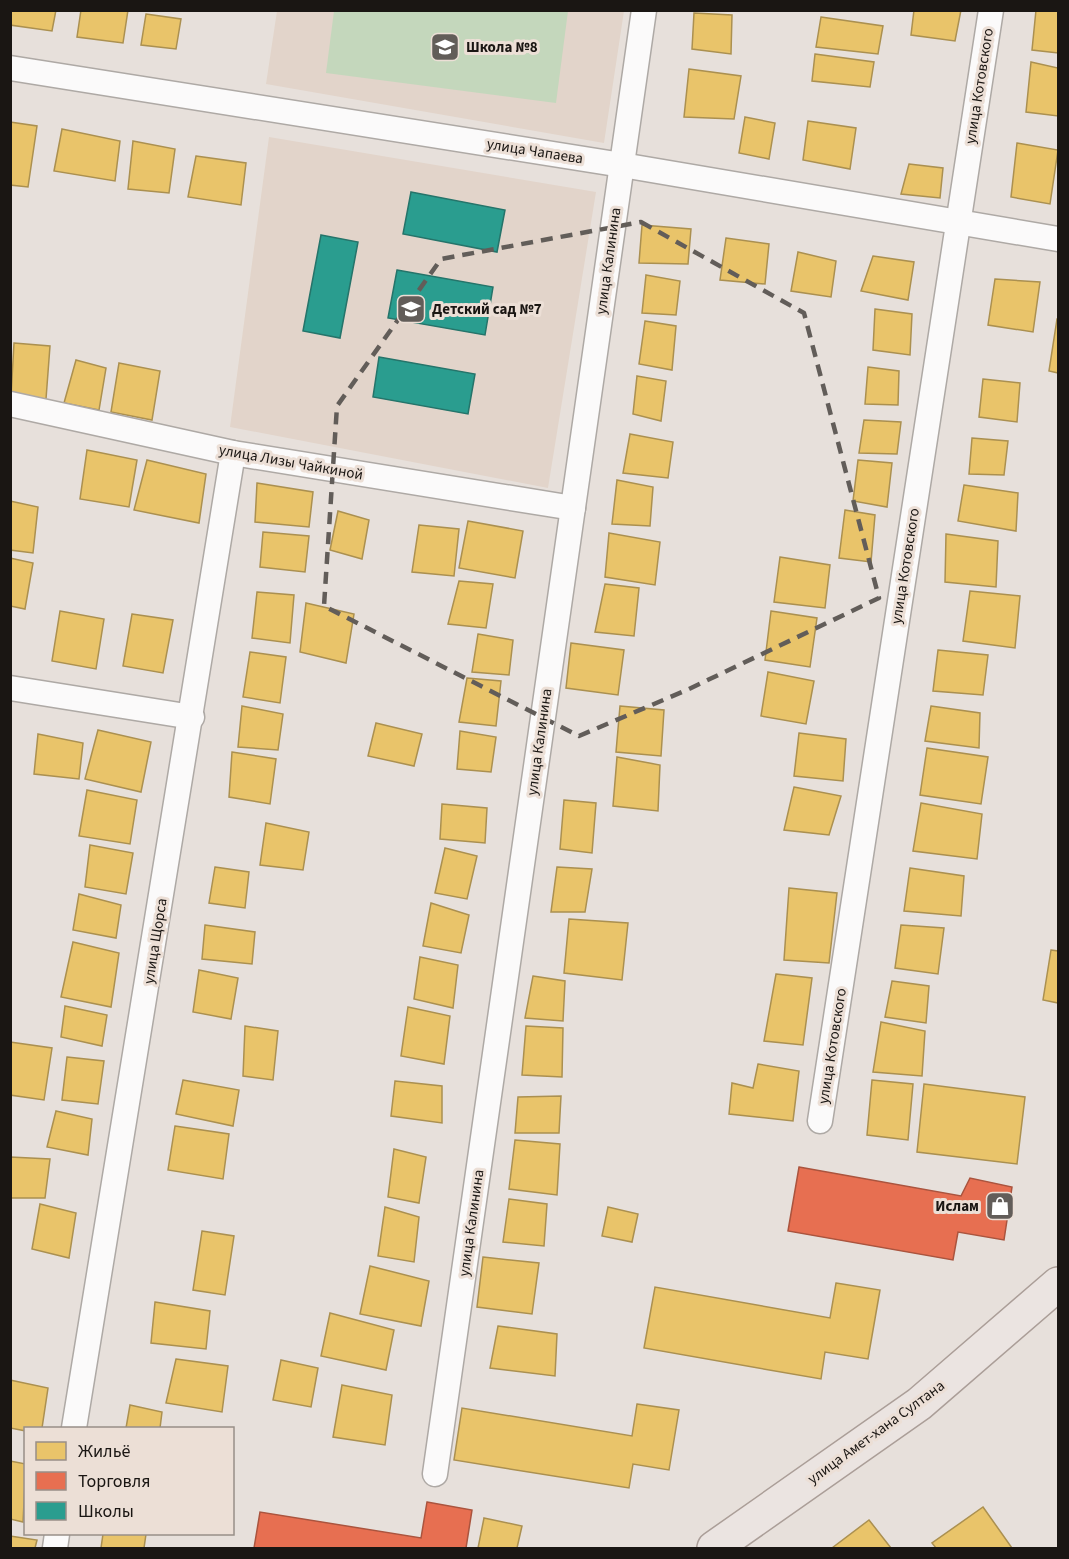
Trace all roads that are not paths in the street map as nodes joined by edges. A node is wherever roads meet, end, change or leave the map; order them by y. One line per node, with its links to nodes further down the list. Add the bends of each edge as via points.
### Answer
1 (644, 10): 4 (street, улица Калинина)
2 (991, 10): 5 (street, улица Котовского)
3 (10, 68): 4 (street, улица Чапаева)
4 (622, 165): 5 (street, улица Чапаева); 9 (street, улица Калинина)
5 (959, 220): 6 (street, улица Чапаева); 12 (street, улица Котовского)
6 (1059, 239)
7 (10, 404): 8 (street, улица Лизы Чайкиной)
8 (233, 453): 9 (street, улица Лизы Чайкиной); 11 (street, улица Щорса)
9 (573, 508): 15 (street, улица Калинина)
10 (10, 688): 11 (street)
11 (192, 717): 14 (street, улица Щорса)
12 (820, 1121)
13 (1059, 1284): 16 (main road, улица Амет-хана Султана, via 919,1404)
14 (75, 1427)
15 (435, 1474)
16 (714, 1548)

